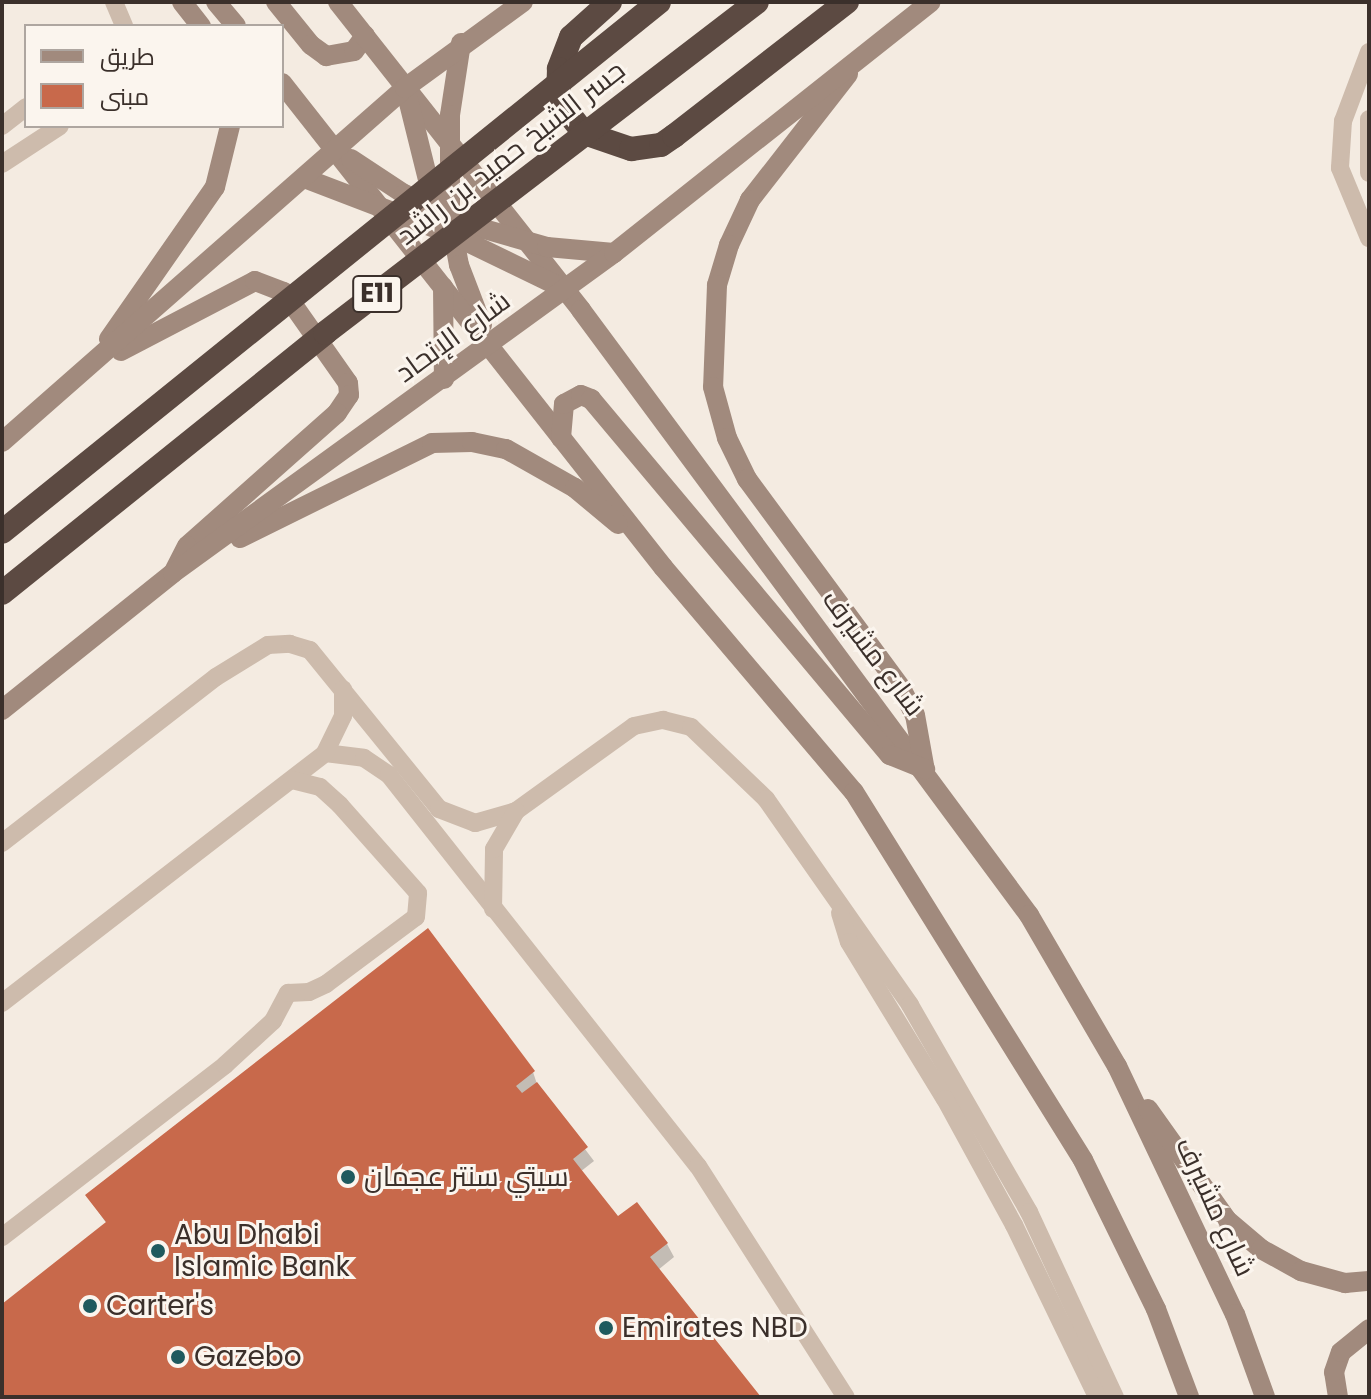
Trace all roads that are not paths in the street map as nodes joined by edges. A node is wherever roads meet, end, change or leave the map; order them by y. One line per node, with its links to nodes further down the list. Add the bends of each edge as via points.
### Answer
1 (182, 2): 11 (main road)
2 (216, 2): 12 (main road)
3 (276, 2): 13 (main road, via 326,56 354,51)
4 (338, 2): 13 (main road, شارع مشيرف)
5 (523, 2): 14 (main road)
6 (610, 2): 9 (highway, via 571,37 559,69 558,100 584,133 631,149 661,145)
7 (659, 2): 41 (highway, جسر الشيخ حميد بن راشد / E11)
8 (757, 2): 44 (highway, جسر الشيخ حميد بن راشد / E11, via 325,333)
9 (847, 2)
10 (931, 2): 16 (main road, شارع الإتحاد)
11 (199, 24)
12 (234, 24)
13 (365, 36): 18 (main road, شارع مشيرف)
14 (461, 43): 18 (main road); 24 (main road)
15 (1369, 52): 31 (lane, via 1343,121 1340,168)
16 (862, 54): 33 (main road, شارع الإتحاد); 48 (main road, via 750,200 729,245 717,285 713,387 727,438 747,479 901,688 915,715)
17 (284, 85): 25 (main road)
18 (405, 88): 24 (main road, شارع مشيرف); 25 (main road); 30 (main road)
19 (24, 109): 21 (lane)
20 (1369, 119): 27 (lane)
21 (2, 126)
22 (57, 128): 26 (lane)
23 (230, 128): 37 (main road, via 226,154 204,206)
24 (448, 143): 30 (main road); 32 (main road, شارع مشيرف)
25 (336, 150): 28 (main road); 29 (main road); 30 (main road)
26 (2, 164)
27 (1369, 173)
28 (304, 178): 29 (main road); 37 (main road)
29 (381, 208): 30 (main road); 35 (main road)
30 (444, 222): 32 (main road); 34 (main road); 35 (main road); 36 (main road)
31 (1369, 238)
32 (526, 242): 33 (main road); 34 (main road, شارع مشيرف)
33 (614, 253): 34 (main road, شارع الإتحاد)
34 (565, 289): 36 (main road, شارع الإتحاد); 48 (main road, شارع مشيرف)
35 (443, 290): 36 (main road); 38 (main road)
36 (489, 345): 38 (main road, شارع الإتحاد); 39 (main road)
37 (85, 372): 40 (main road); 43 (main road, via 255,281 284,292 345,373 349,395 337,413 187,546)
38 (444, 379): 43 (main road, شارع الإتحاد)
39 (561, 438): 42 (main road); 48 (main road, via 564,404 581,395 591,399 882,746 900,762)
40 (2, 442)
41 (2, 532)
42 (663, 567): 43 (main road, via 575,488 506,449 472,442 432,443 399,456); 64 (main road, via 854,792 904,867 1083,1160 1156,1309)
43 (173, 573): 46 (main road, شارع الإتحاد)
44 (2, 593)
45 (343, 689): 47 (lane, via 343,716); 50 (lane, via 439,809 475,823); 51 (lane, via 310,650 268,645 216,677)
46 (2, 710)
47 (325, 753): 49 (lane); 52 (lane, via 364,758 389,775)
48 (925, 769): 55 (main road, شارع مشيرف, via 1029,915)
49 (292, 780): 54 (lane); 58 (lane, via 320,787 340,805 418,893 416,917 326,984 288,993 273,1021 225,1065)
50 (516, 811): 52 (lane, via 494,849); 53 (lane, via 634,726 663,720 691,727 766,799)
51 (2, 843)
52 (493, 909): 61 (lane, via 698,1166)
53 (840, 911): 56 (lane, via 910,1005); 57 (lane, via 857,957 945,1099)
54 (2, 1003)
55 (1117, 1066): 59 (main road, via 1227,1220 1261,1249 1301,1271 1345,1283); 65 (main road, شارع مشيرف, via 1235,1314)
56 (1029, 1212): 57 (lane); 63 (lane)
57 (1014, 1225): 62 (lane)
58 (2, 1237)
59 (1369, 1281)
60 (1369, 1329): 66 (main road, via 1341,1352 1334,1372)
61 (846, 1397)
62 (1097, 1397)
63 (1115, 1397)
64 (1189, 1397)
65 (1265, 1397)
66 (1338, 1397)

